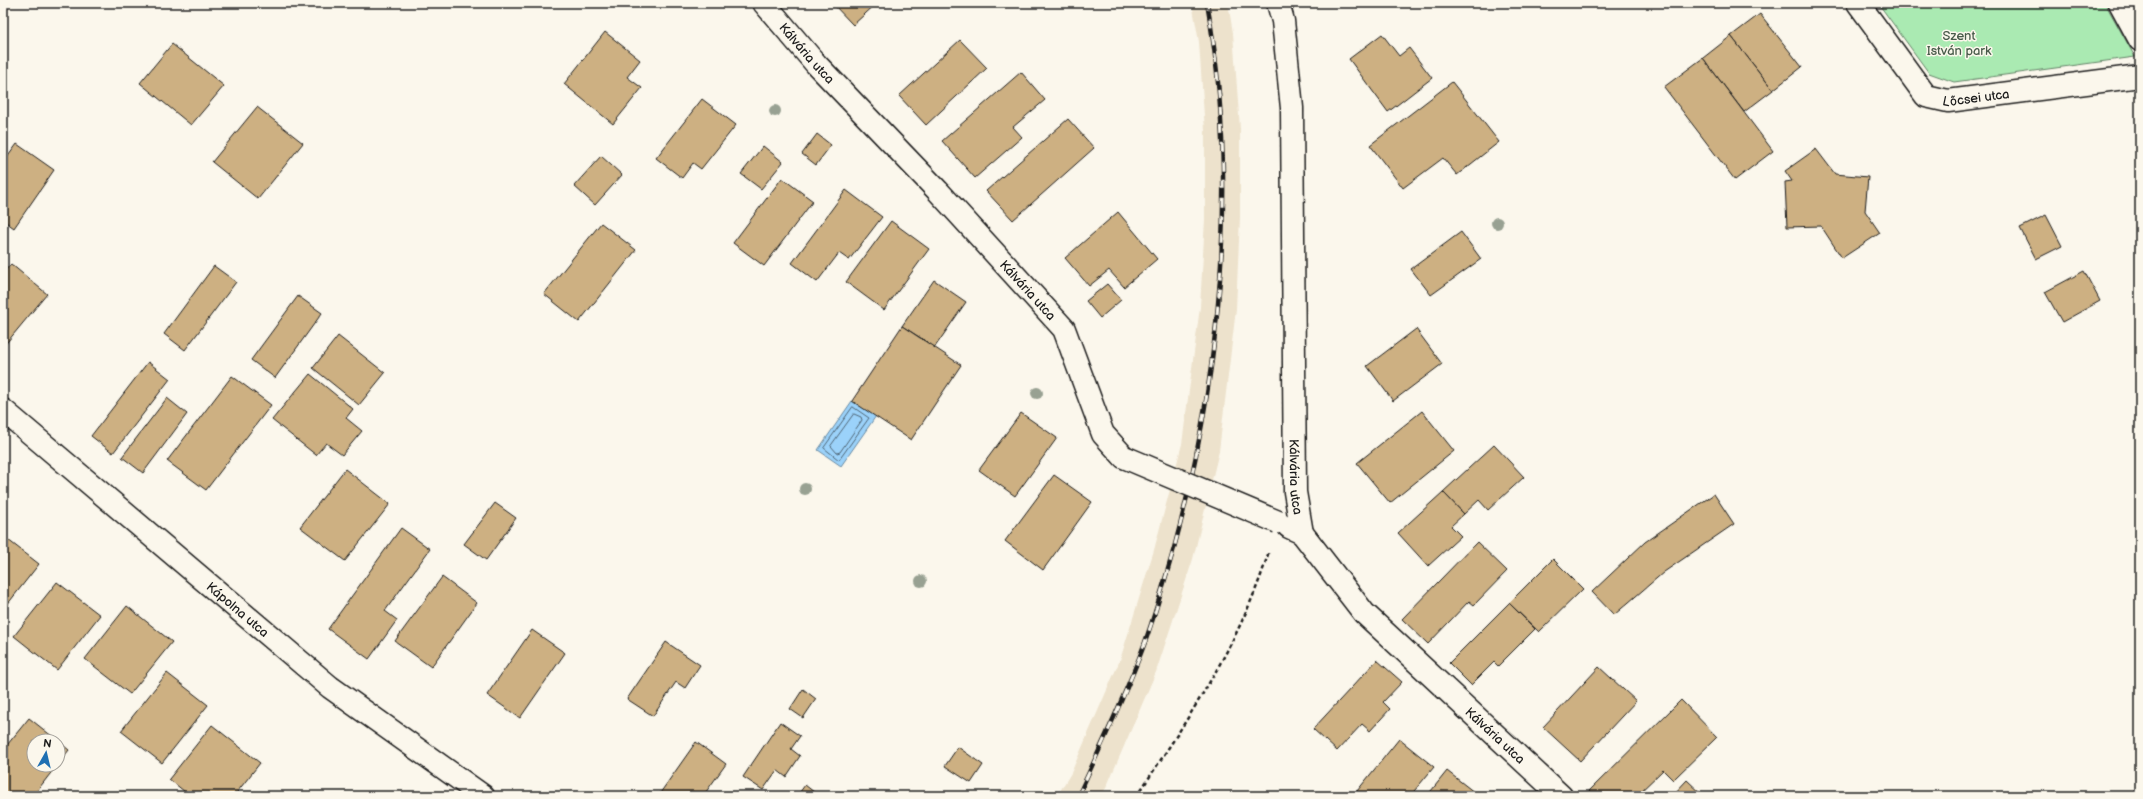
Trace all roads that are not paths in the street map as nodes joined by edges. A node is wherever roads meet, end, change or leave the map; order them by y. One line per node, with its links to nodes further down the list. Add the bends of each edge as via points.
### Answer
1 (764, 3): 8 (street, Kálvária utca, bridge, via 816,64 938,191 1064,329 1103,434 1124,457)
2 (1278, 3): 8 (street, Kálvária utca, via 1283,21 1292,108 1295,492)
3 (1858, 3): 6 (street, Lőcsei utca, via 1926,96 1948,101)
4 (2120, 3): 5 (street)
5 (2140, 40)
6 (2140, 76)
7 (3, 410): 9 (street, Kápolna utca, via 330,687)
8 (1302, 533): 10 (street, Kálvária utca, via 1364,613)
9 (484, 796)
10 (1561, 796)

